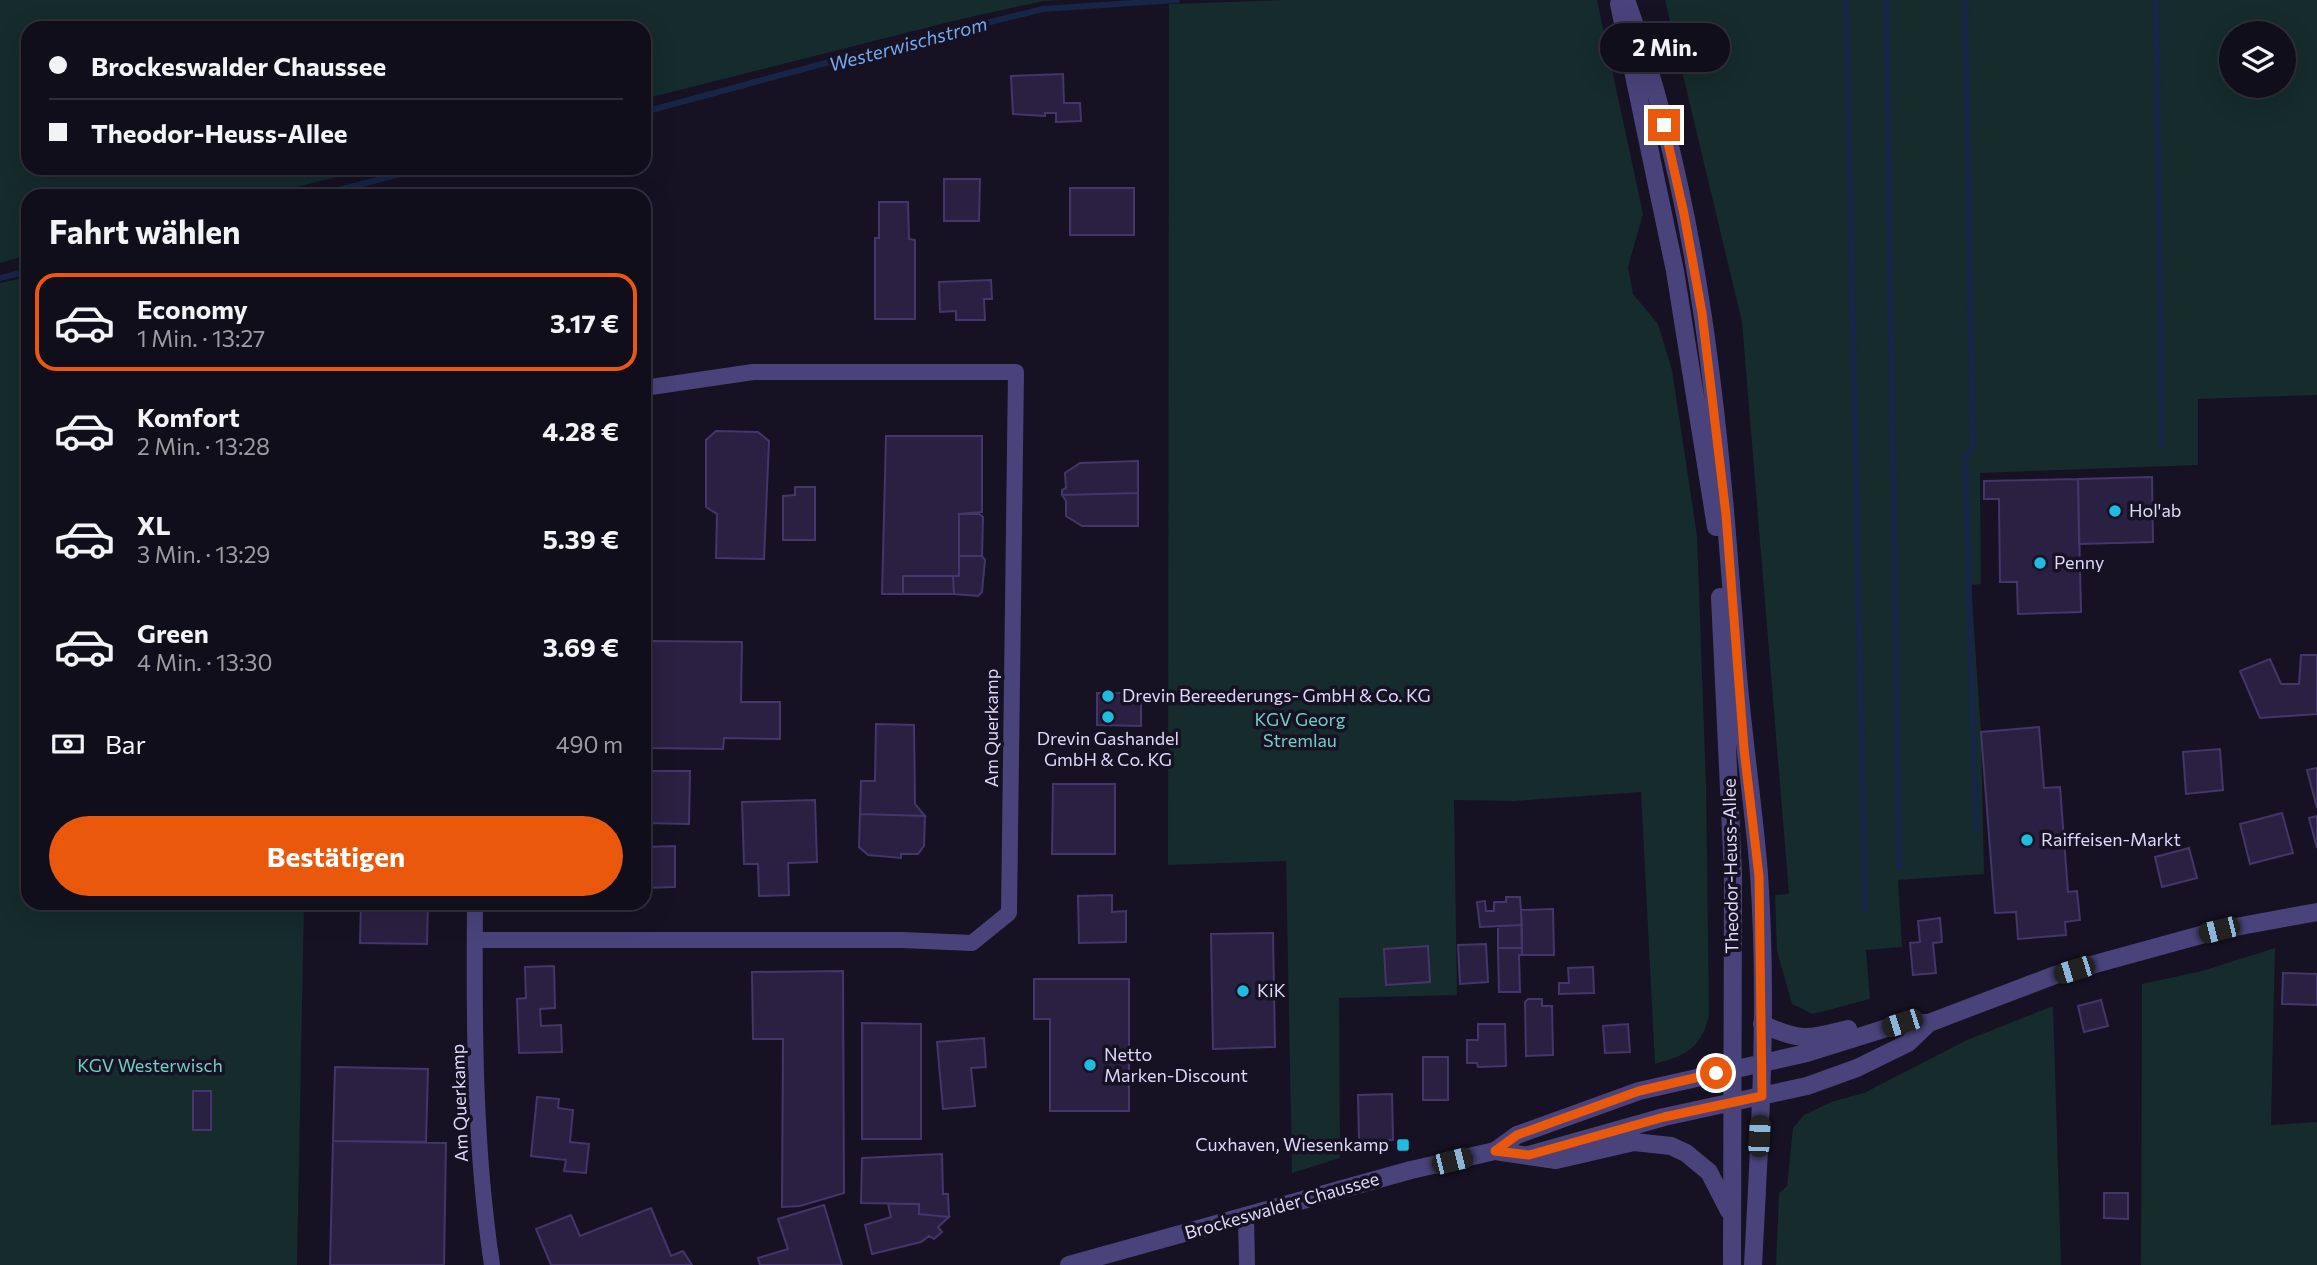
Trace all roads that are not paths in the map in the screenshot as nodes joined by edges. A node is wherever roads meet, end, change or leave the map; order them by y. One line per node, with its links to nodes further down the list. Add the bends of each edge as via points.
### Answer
1 (1618, 0): 4 (street, Theodor-Heuss-Allee)
2 (1626, 0): 3 (street, Theodor-Heuss-Allee, via 1664,125)
3 (1694, 266): 4 (street); 11 (street, Theodor-Heuss-Allee, via 1726,515 1759,876)
4 (1675, 271): 13 (street, Theodor-Heuss-Allee, via 1717,540 1733,874)
5 (651, 387): 8 (street, Am Querkamp, via 753,372 1016,372 1009,913 972,943)
6 (475, 910): 8 (street, Am Querkamp)
7 (2317, 912): 10 (street, Brockeswalder Chaussee, via 2139,951 2025,986)
8 (475, 940): 19 (street, Am Querkamp, via 481,1170)
9 (1902, 1023): 10 (street, Brockeswalder Chaussee); 11 (street, via 1887,1020 1807,1039); 12 (street, Brockeswalder Chaussee)
10 (1929, 1023): 14 (street, Brockeswalder Chaussee, via 1908,1043 1857,1068 1807,1086)
11 (1762, 1024): 12 (street, Theodor-Heuss-Allee)
12 (1762, 1063): 13 (street, Brockeswalder Chaussee); 14 (street, Theodor-Heuss-Allee)
13 (1731, 1086): 14 (street, Brockeswalder Chaussee); 15 (street, Brockeswalder Chaussee, via 1639,1091 1517,1135); 16 (street, Brockeswalder Chaussee); 18 (street, Theodor-Heuss-Allee)
14 (1762, 1090): 23 (street, Theodor-Heuss-Allee)
15 (1495, 1151): 16 (street, Brockeswalder Chaussee); 17 (street, Brockeswalder Chaussee)
16 (1529, 1155): 18 (street, via 1556,1160 1634,1142 1671,1146 1709,1172)
17 (1246, 1216): 20 (street, Brockeswalder Chaussee); 21 (street)
18 (1732, 1217): 22 (street, Theodor-Heuss-Allee)
19 (492, 1265)
20 (1069, 1265)
21 (1247, 1265)
22 (1732, 1265)
23 (1753, 1265)

